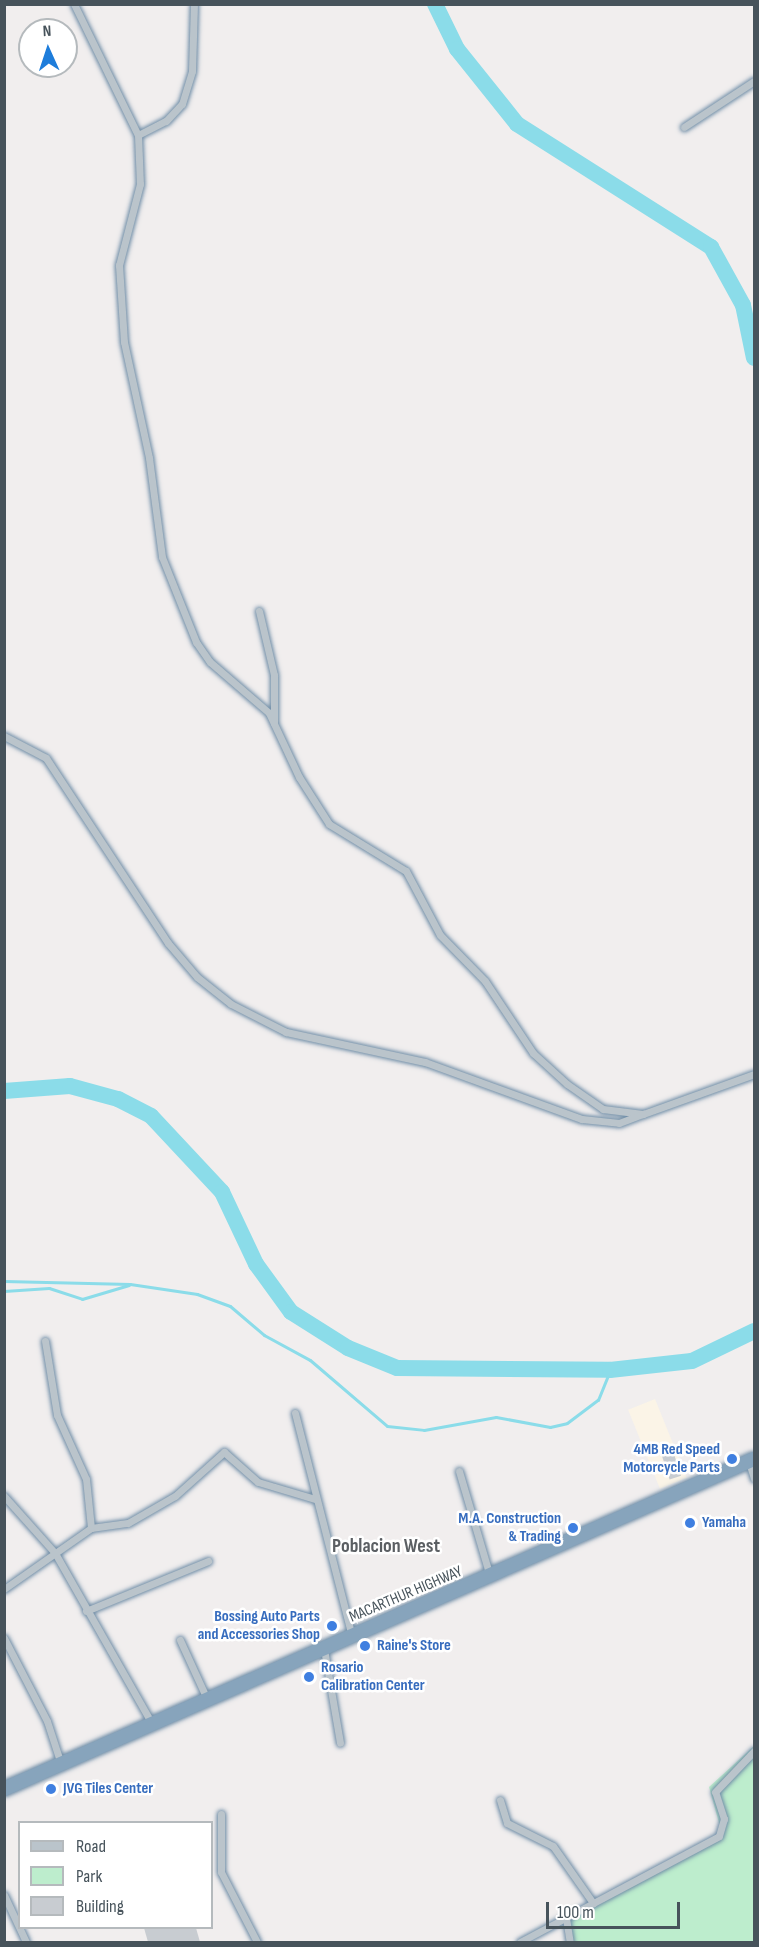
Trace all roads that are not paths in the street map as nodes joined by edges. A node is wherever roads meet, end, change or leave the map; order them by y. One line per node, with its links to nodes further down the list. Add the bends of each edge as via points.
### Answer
1 (74, 4): 5 (street)
2 (194, 4): 5 (street, via 192,71 182,104 166,121)
3 (754, 81): 4 (street)
4 (684, 127)
5 (138, 135): 7 (street, via 140,184 119,265 124,342 149,458 162,557 196,642)
6 (260, 611): 7 (street, via 274,675)
7 (274, 723): 10 (street, via 318,811 341,833 406,872 440,935 484,981 547,1068 603,1109)
8 (4, 736): 10 (street, via 46,758 168,943 197,977 231,1004 286,1032 425,1062 573,1116 619,1123)
9 (754, 1074): 10 (street)
10 (642, 1114)
11 (45, 1341): 18 (street, via 57,1415 86,1479)
12 (295, 1413): 17 (street)
13 (752, 1461): 15 (street); 21 (highway, MACARTHUR HIGHWAY)
14 (459, 1471): 21 (street)
15 (754, 1478)
16 (4, 1496): 19 (street)
17 (315, 1499): 18 (street, via 258,1482 224,1452 189,1485 138,1518 121,1526); 24 (street)
18 (91, 1528): 19 (street)
19 (55, 1553): 22 (street); 23 (street)
20 (208, 1561): 23 (street)
21 (490, 1576): 24 (highway, MACARTHUR HIGHWAY)
22 (4, 1589)
23 (86, 1611): 29 (street)
24 (352, 1636): 27 (highway, MACARTHUR HIGHWAY)
25 (4, 1638): 32 (street, via 47,1721)
26 (180, 1640): 28 (street)
27 (324, 1649): 28 (highway, MACARTHUR HIGHWAY); 30 (street)
28 (207, 1700): 29 (highway, MACARTHUR HIGHWAY)
29 (152, 1724): 32 (highway, MACARTHUR HIGHWAY)
30 (340, 1743)
31 (754, 1751): 37 (street, via 715,1792 724,1824 719,1836)
32 (61, 1764): 33 (highway, MACARTHUR HIGHWAY)
33 (4, 1789)
34 (500, 1800): 37 (street, via 507,1823 553,1846)
35 (221, 1814): 40 (street, via 221,1872)
36 (4, 1895): 39 (street)
37 (593, 1903): 38 (street)
38 (566, 1918): 41 (street); 42 (street)
39 (18, 1925)
40 (257, 1942)
41 (520, 1942)
42 (570, 1942)

